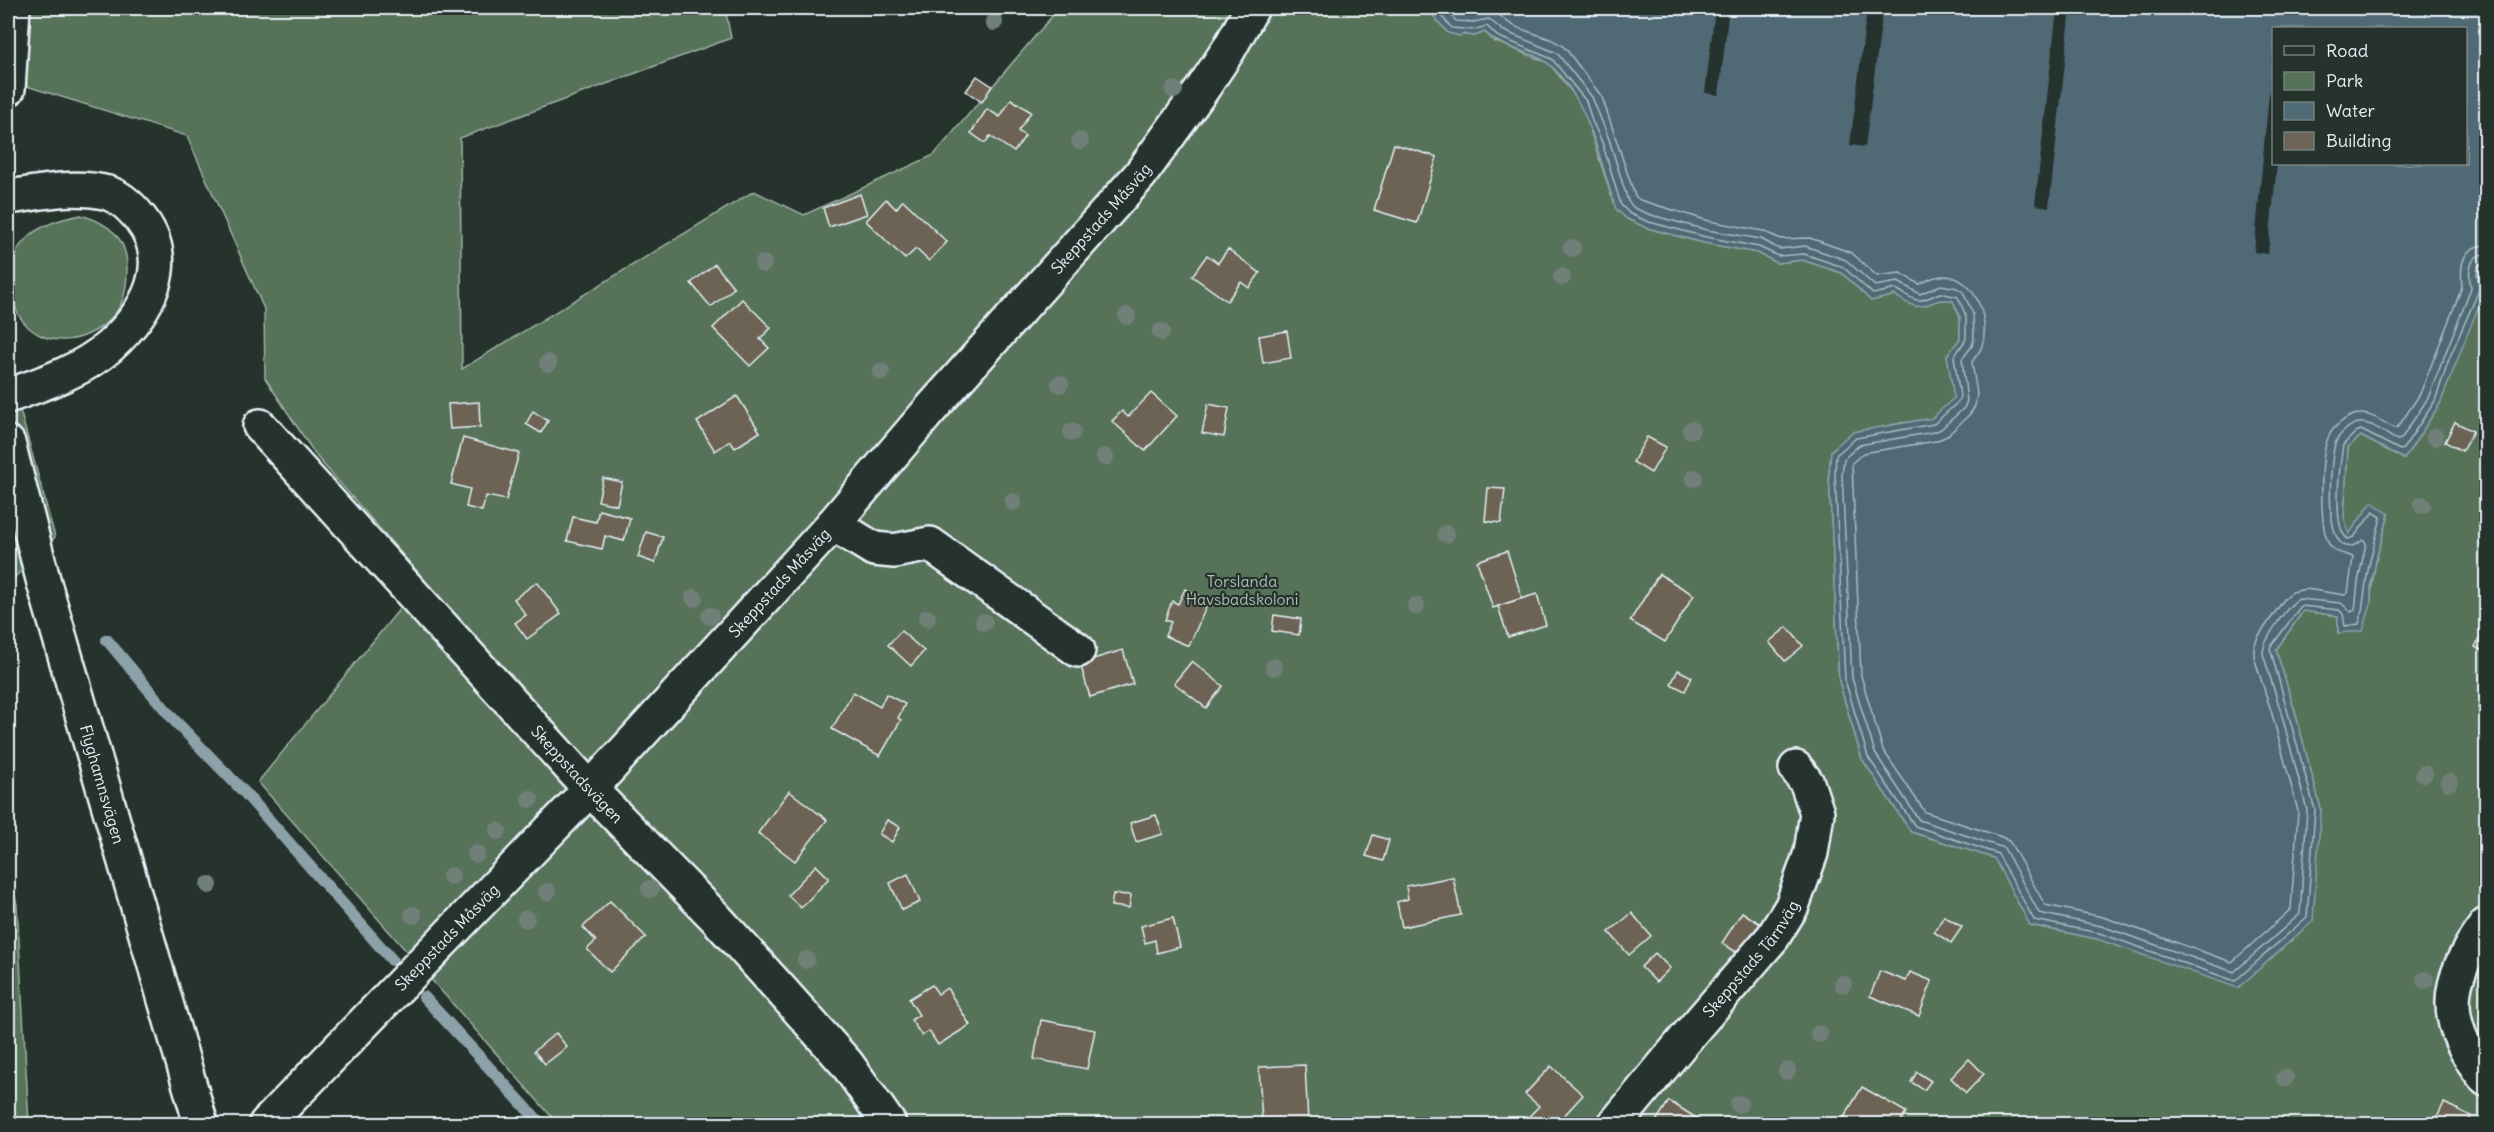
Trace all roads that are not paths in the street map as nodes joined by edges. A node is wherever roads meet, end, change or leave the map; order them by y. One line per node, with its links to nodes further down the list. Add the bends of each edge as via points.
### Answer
1 (13, 8): 3 (street)
2 (1252, 8): 8 (street, Skeppstads Måsväg, via 1203,88 1140,175)
3 (8, 89)
4 (8, 197): 5 (street, via 69,188 108,194 135,212 156,248 151,293 127,329 108,348 37,386)
5 (8, 396)
6 (260, 426): 11 (street, Skeppstadsvägen)
7 (8, 443): 14 (street, Flyghamnsvägen, via 47,594)
8 (833, 524): 9 (street, via 874,549 894,551 930,544); 11 (street, Skeppstads Måsväg)
9 (1078, 650)
10 (1796, 768): 17 (street, Skeppstads Tärnväg, via 1807,783 1817,813 1811,853 1792,906 1773,937)
11 (590, 789): 15 (street, Skeppstads Måsväg); 16 (street, Skeppstadsvägen, via 716,918 824,1038 866,1088)
12 (2487, 925): 13 (street, via 2461,964 2453,988 2453,1006 2455,1024 2466,1051)
13 (2487, 1079)
14 (201, 1125)
15 (266, 1125)
16 (889, 1125)
17 (1615, 1125)

